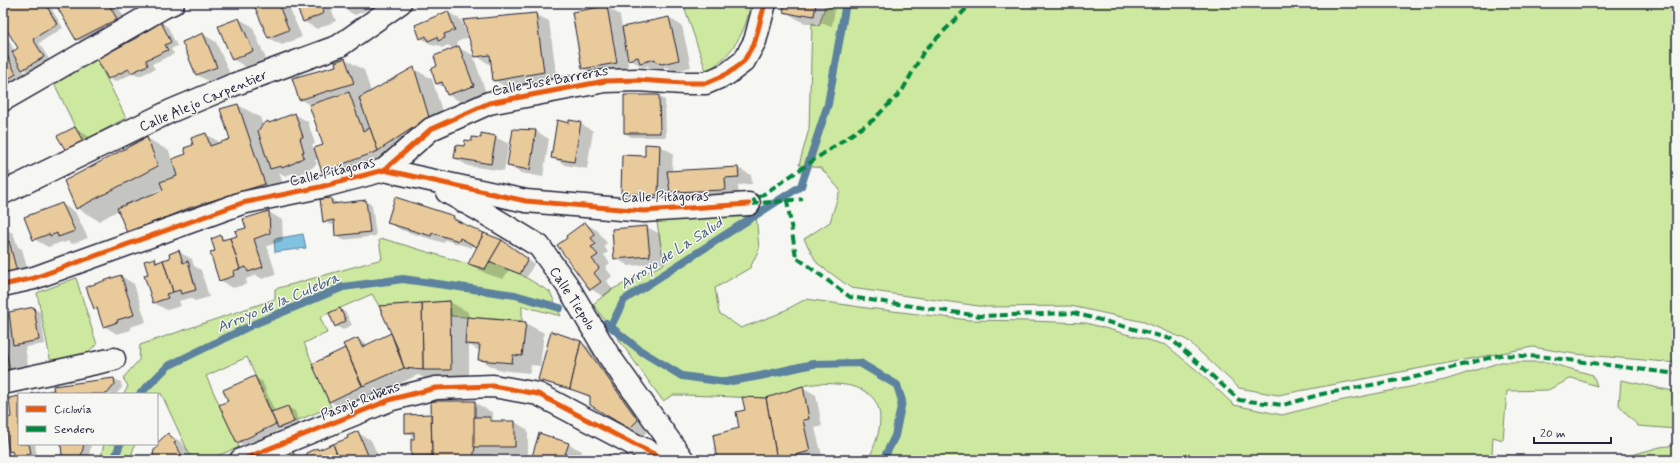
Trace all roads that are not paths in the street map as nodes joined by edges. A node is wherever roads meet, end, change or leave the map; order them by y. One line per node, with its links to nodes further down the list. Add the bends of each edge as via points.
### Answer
1 (173, 3): 4 (street)
2 (400, 3): 7 (street, Calle Alejo Carpentier, via 340,46 171,111)
3 (765, 3): 5 (street, Calle José Barreras, via 756,41 744,61 726,74 706,83 604,81 489,103 431,128)
4 (3, 100)
5 (384, 170): 6 (street, Calle Pitágoras); 9 (street, Calle Pitágoras, via 242,203 34,278)
6 (423, 180): 8 (street, Calle Pitágoras, via 526,201 644,211); 14 (street, Calle Tiepolo, via 539,246 567,285 609,356)
7 (3, 193)
8 (749, 204)
9 (3, 285)
10 (114, 359): 11 (street)
11 (3, 383)
12 (241, 460): 13 (street, Pasaje Rubens, via 392,399 436,388 493,386 538,394)
13 (667, 460)
14 (683, 460)

